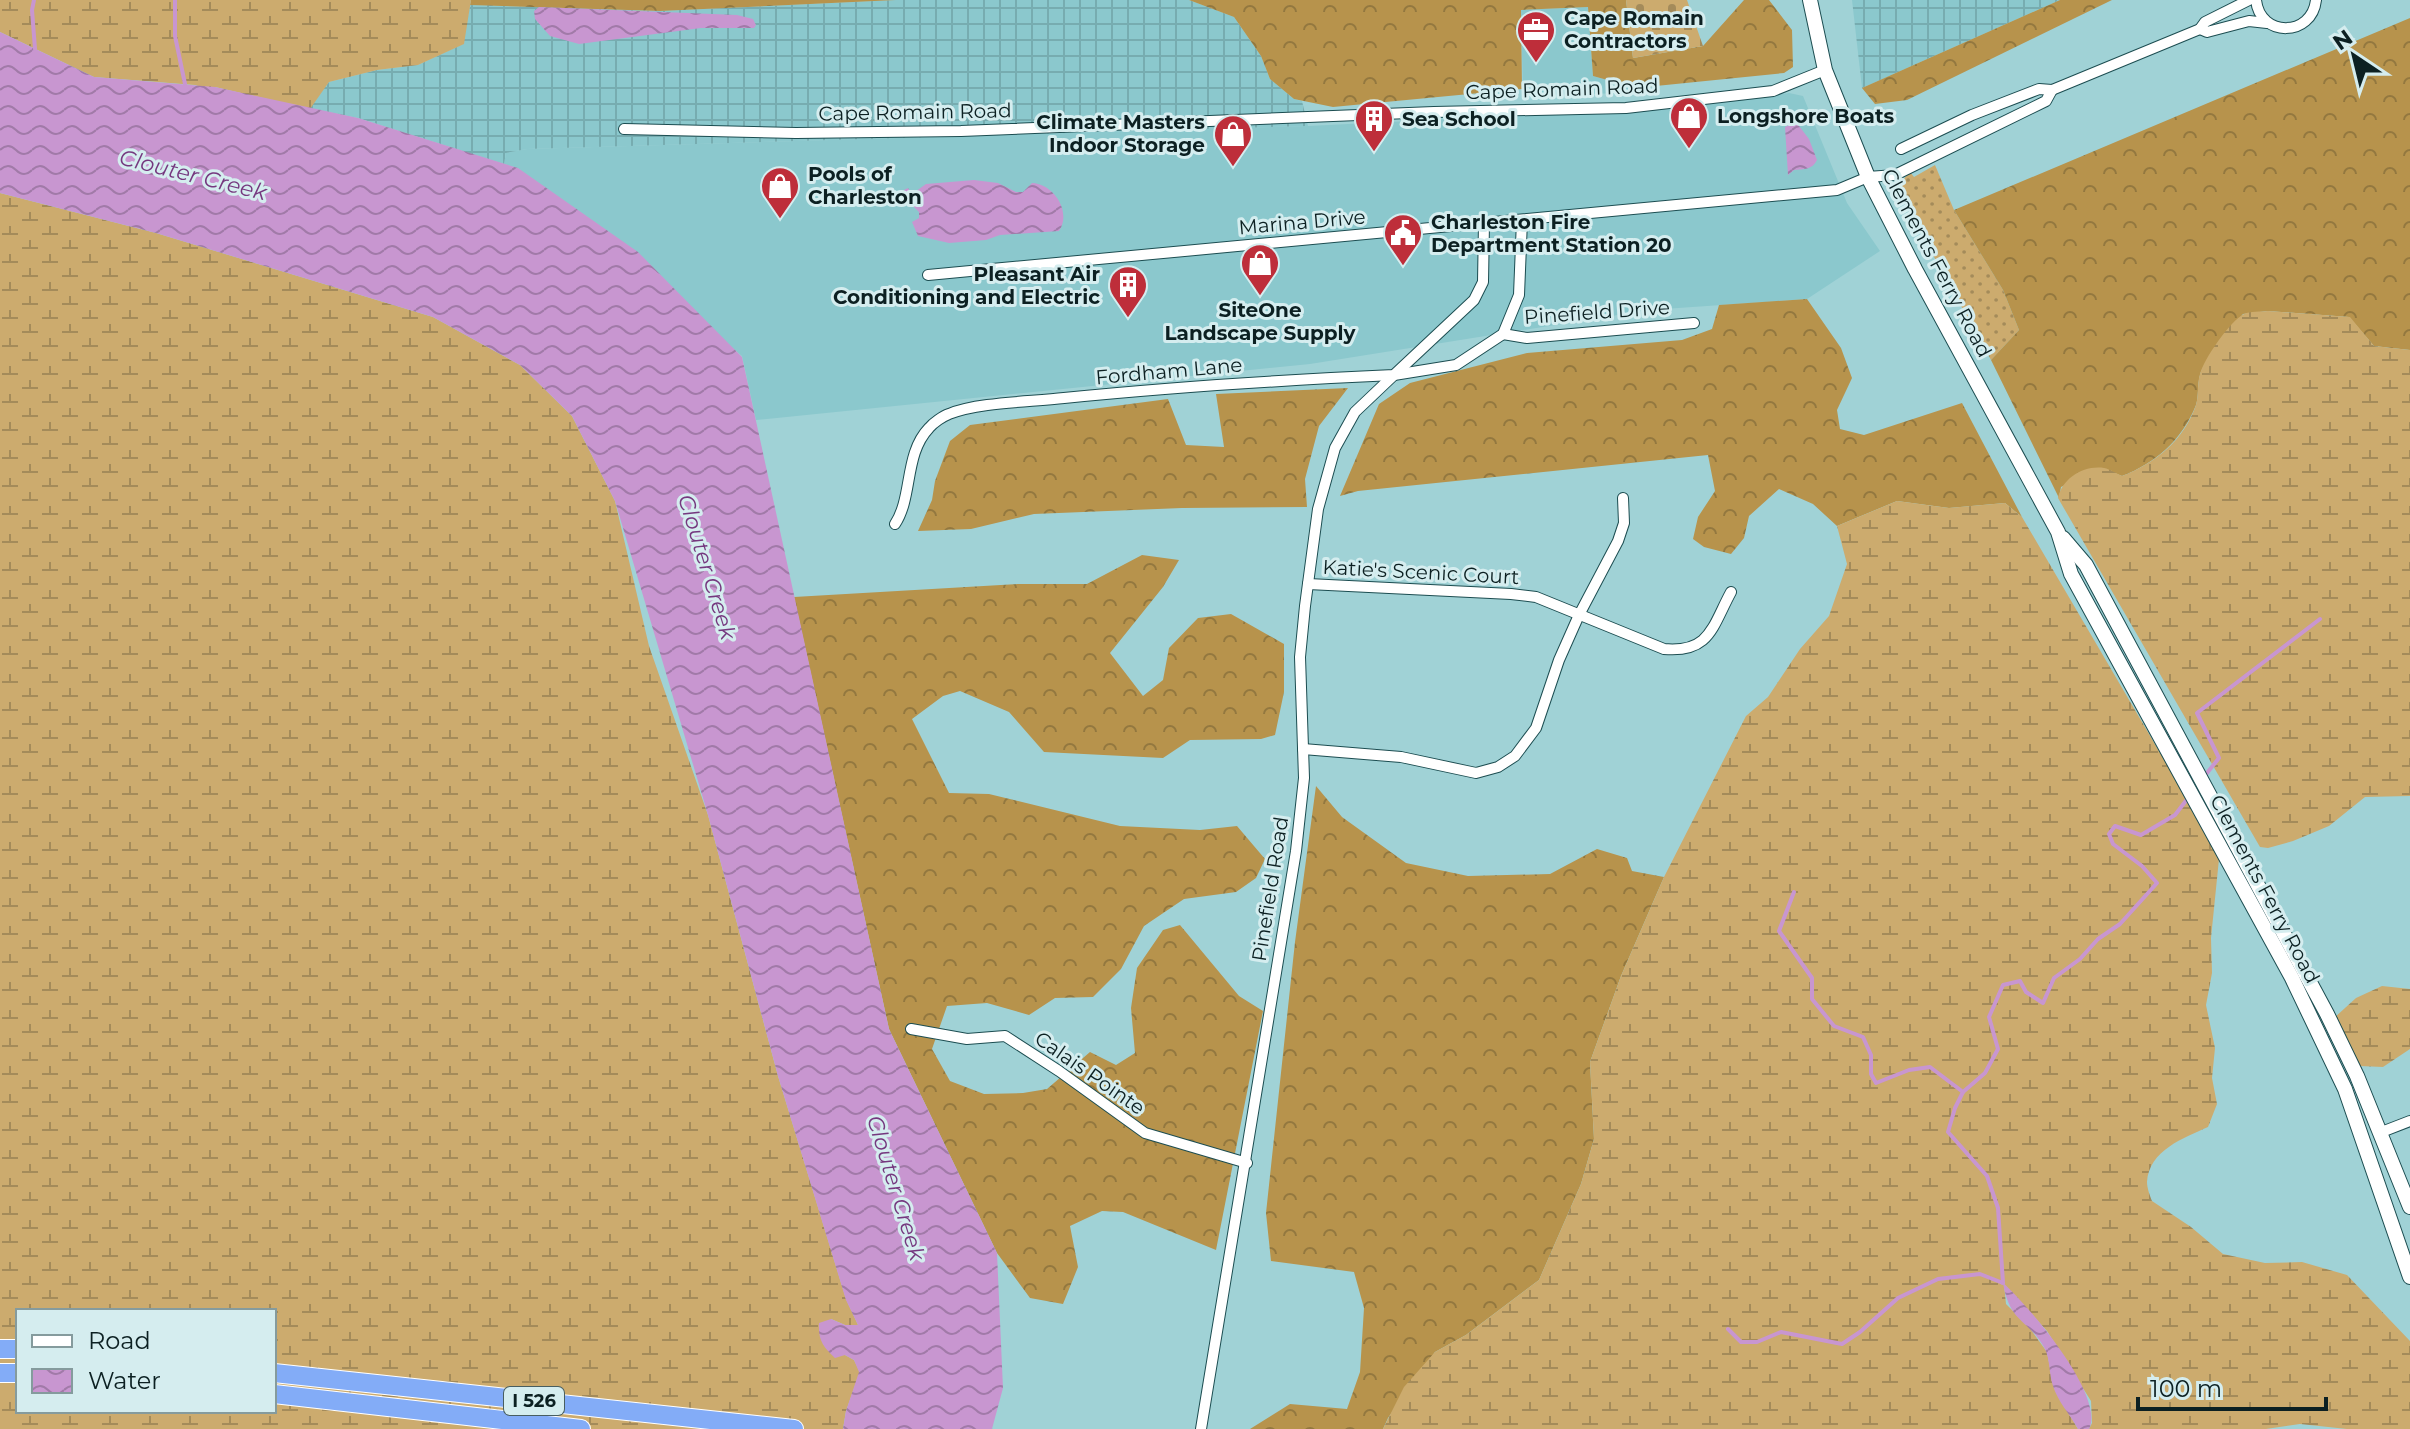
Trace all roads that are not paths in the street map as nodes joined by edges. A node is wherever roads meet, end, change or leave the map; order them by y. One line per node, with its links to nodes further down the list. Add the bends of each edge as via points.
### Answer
1 (1810, 0): 7 (main road, Clements Ferry Road)
2 (2249, 0): 6 (street)
3 (2256, 0): 5 (street)
4 (2316, 0): 5 (street, via 2312,14 2297,27)
5 (2268, 23): 6 (street)
6 (2200, 29): 8 (street)
7 (1825, 70): 9 (street, Cape Romain Road, via 1773,91 1626,108 961,131); 11 (main road, Clements Ferry Road)
8 (2052, 90): 10 (street, via 2039,89 1972,115); 11 (street, Marina Drive, via 2046,101 1895,175)
9 (624, 129)
10 (1901, 149)
11 (1868, 177): 12 (street, Marina Drive, via 1824,192); 20 (main road, Clements Ferry Road)
12 (1522, 220): 13 (street, Marina Drive); 16 (street, via 1519,295)
13 (1484, 223): 14 (street, Marina Drive); 17 (street, Pinefield Road, via 1483,282 1474,300)
14 (928, 275)
15 (1694, 323): 16 (street, Pinefield Drive, via 1527,338)
16 (1503, 334): 17 (street, via 1456,365)
17 (1394, 375): 19 (street, Fordham Lane, via 1200,384 947,414 916,448 903,513); 21 (street, Pinefield Road, via 1355,412 1335,448 1318,509)
18 (1623, 498): 23 (street, via 1618,541)
19 (895, 524)
20 (2058, 532): 27 (main road, Clements Ferry Road, via 2086,565 2218,808 2327,1014); 30 (main road, Clements Ferry Road, via 2071,574 2292,978 2345,1089)
21 (1308, 584): 23 (street, Katie's Scenic Court, via 1511,594 1536,597); 24 (street, Pinefield Road, via 1300,657)
22 (1731, 592): 23 (street, Katie's Scenic Court, via 1705,640 1688,650 1664,649)
23 (1579, 615): 24 (street, via 1536,728 1515,756 1498,767 1476,773 1401,757)
24 (1303, 749): 28 (street, Pinefield Road, via 1296,851)
25 (911, 1029): 28 (street, Calais Pointe, via 967,1039 1005,1036 1145,1133)
26 (2410, 1121): 27 (street)
27 (2379, 1133): 29 (main road, Clements Ferry Road)
28 (1247, 1163): 35 (street, Pinefield Road)
29 (2410, 1207)
30 (2410, 1277)
31 (276, 1373): 34 (highway, I 526)
32 (276, 1394): 33 (highway, I 526)
33 (581, 1429)
34 (794, 1429)
35 (1201, 1429)

